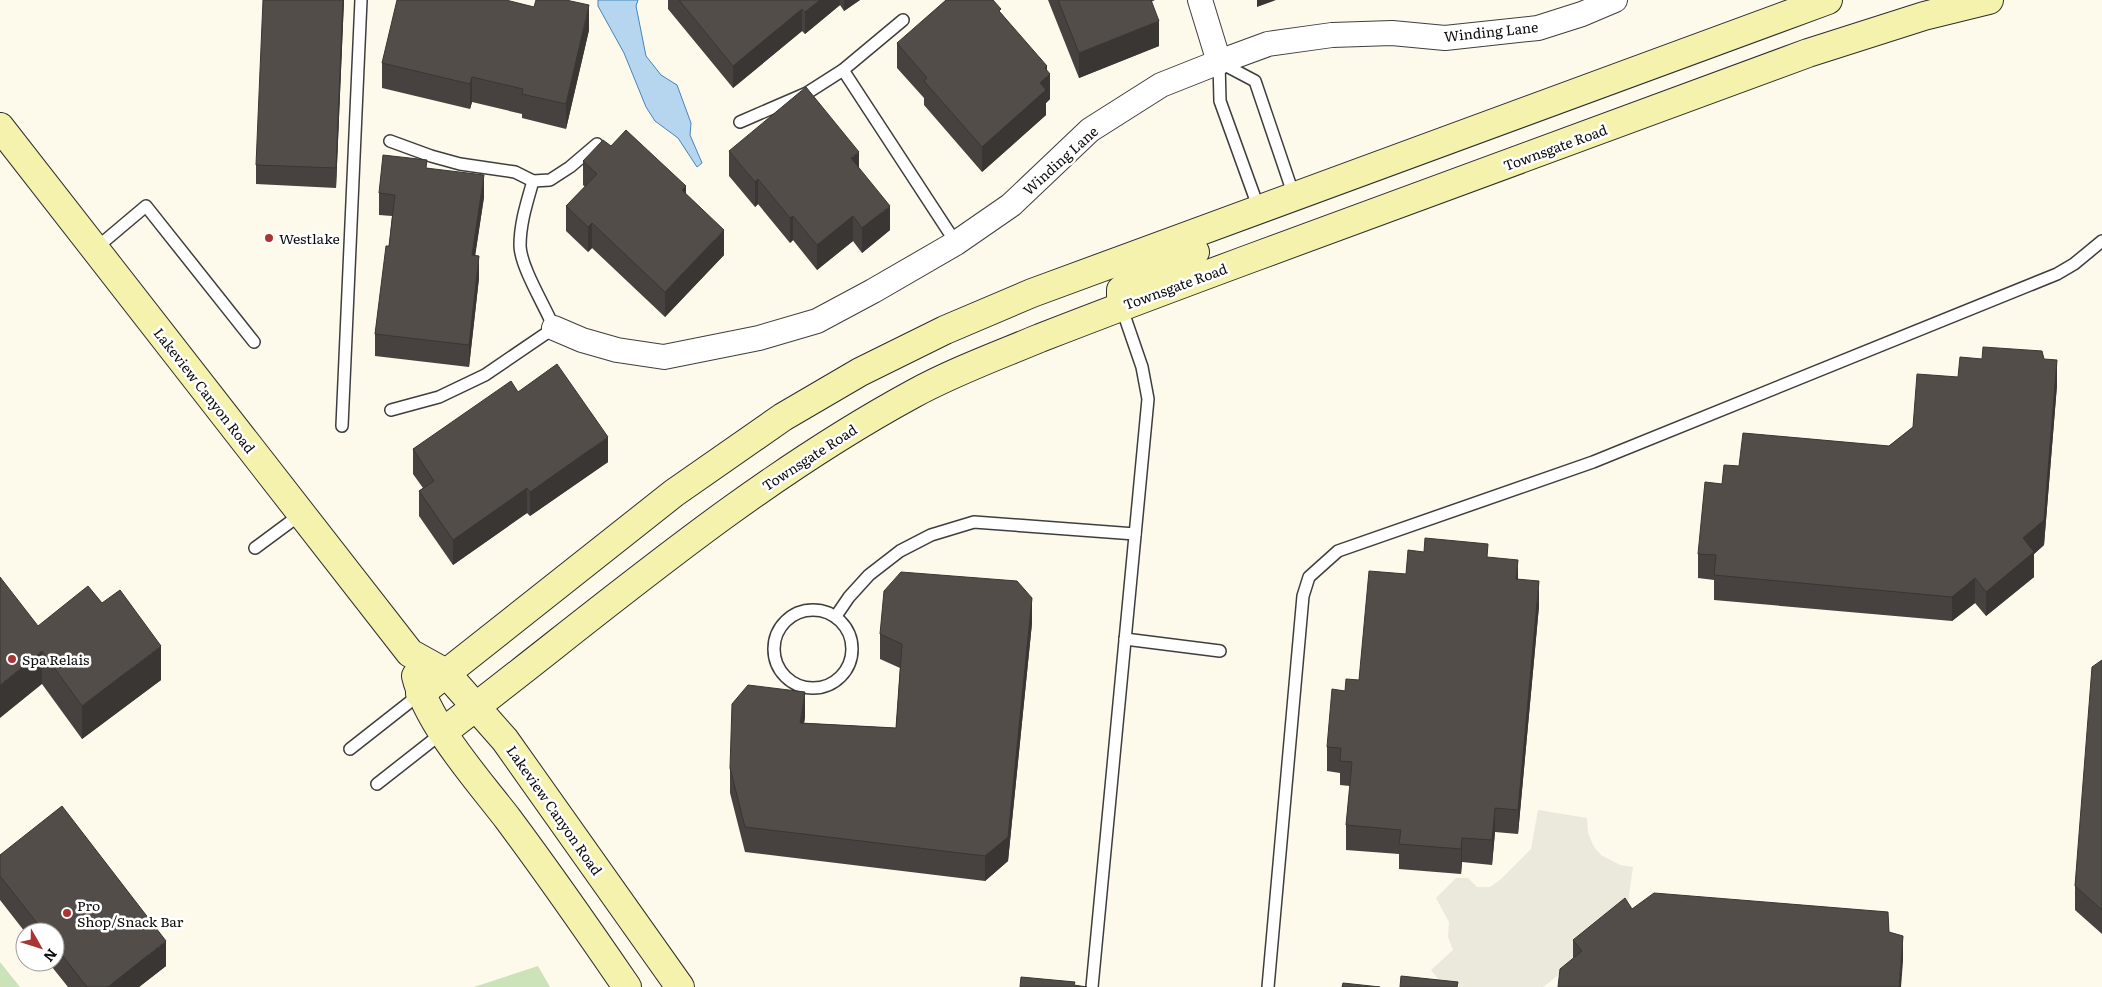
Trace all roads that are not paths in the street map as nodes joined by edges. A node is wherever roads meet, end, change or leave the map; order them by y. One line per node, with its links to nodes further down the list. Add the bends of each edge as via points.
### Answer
1 (361, 0): 23 (lane)
2 (1200, 0): 7 (street)
3 (1615, 0): 7 (street, Winding Lane, via 1538,28 1445,38 1392,33 1332,35 1268,44)
4 (1828, 0): 14 (street)
5 (1989, 0): 19 (street, Townsgate Road, via 1924,16 1808,53)
6 (903, 20): 8 (lane)
7 (1219, 62): 14 (lane, via 1255,82); 15 (lane, via 1220,101); 17 (street, Winding Lane, via 1161,86 1090,130 1011,205)
8 (843, 70): 9 (lane, via 806,94); 17 (lane)
9 (740, 122)
10 (0, 127): 18 (street, Lakeview Canyon Road)
11 (390, 140): 13 (lane, via 431,156 515,172)
12 (597, 144): 13 (lane, via 550,180)
13 (533, 181): 20 (lane, via 522,224 520,248 527,271)
14 (1294, 196): 15 (street)
15 (1259, 209): 19 (street, via 1241,235 1137,276 1121,290); 31 (street, via 1032,293 945,330 860,372 783,417 674,492)
16 (2102, 241): 40 (lane, via 2056,274 1593,462 1338,551 1309,577 1302,596)
17 (956, 243): 20 (street, Winding Lane, via 817,321 759,338 664,356 617,350)
18 (95, 249): 21 (lane, via 146,206); 24 (street, Lakeview Canyon Road)
19 (1121, 306): 25 (lane, via 1142,367 1148,399); 33 (street, Townsgate Road, via 964,369 916,392 818,449 686,542)
20 (554, 328): 22 (lane, via 485,375 439,397)
21 (254, 342)
22 (392, 410)
23 (342, 426)
24 (301, 514): 26 (lane); 30 (street, Lakeview Canyon Road)
25 (1135, 534): 27 (lane, via 974,522 931,535 900,551 869,575); 28 (lane)
26 (256, 548)
27 (836, 616): 27 (lane, via 824,611 800,612 778,629 774,652 777,665 795,684 820,688 836,680 850,664 851,637)
28 (1125, 639): 29 (lane); 39 (lane)
29 (1220, 651)
30 (410, 653): 31 (street, Lakeview Canyon Road); 32 (street, Lakeview Canyon Road)
31 (446, 673): 32 (street); 33 (street, Lakeview Canyon Road)
32 (420, 694): 34 (street, Lakeview Canyon Road); 35 (lane)
33 (477, 706): 34 (street, Townsgate Road); 38 (street, Lakeview Canyon Road, via 505,740)
34 (443, 732): 36 (lane); 37 (street, Lakeview Canyon Road, via 562,893)
35 (350, 749)
36 (376, 784)
37 (626, 987)
38 (680, 987)
39 (1092, 987)
40 (1268, 987)

